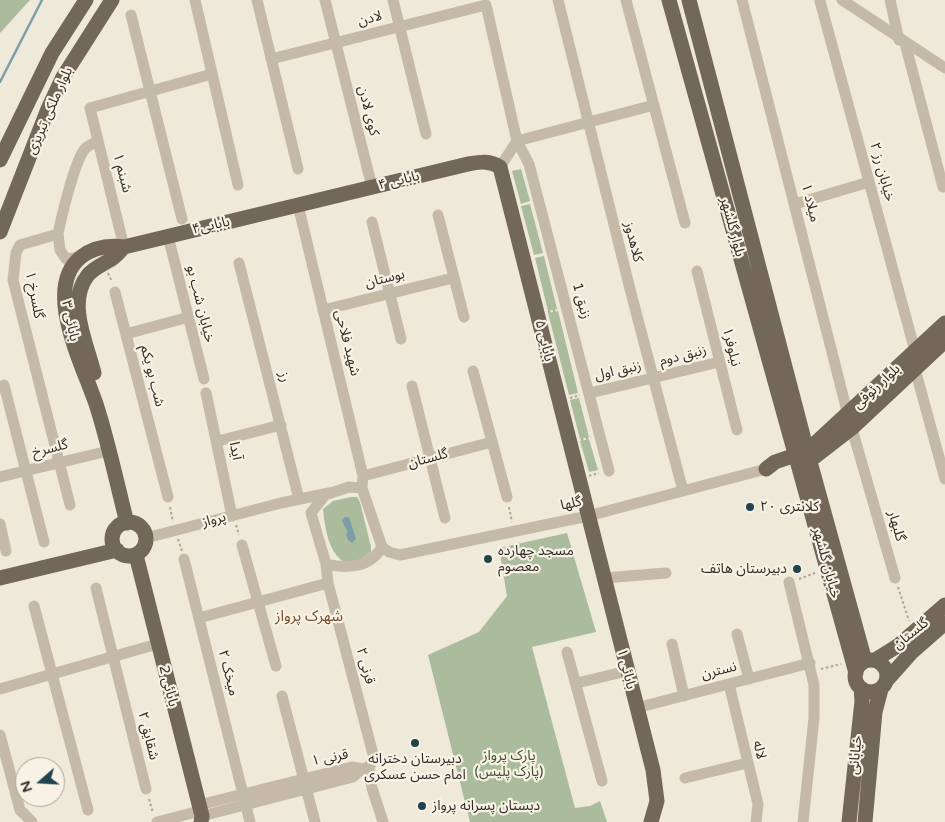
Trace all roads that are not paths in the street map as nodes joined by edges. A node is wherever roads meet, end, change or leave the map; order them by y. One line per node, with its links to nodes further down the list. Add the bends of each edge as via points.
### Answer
1 (86, 0): 26 (main road, بلوار ملکى تبریزى, via 52,53)
2 (112, 0): 43 (main road, بلوار ملکى تبریزى, via 48,109)
3 (195, 0): 21 (street)
4 (257, 0): 19 (street)
5 (325, 0): 18 (street, کوی لادن)
6 (393, 0): 16 (street)
7 (558, 0): 24 (street, کلاهدوز)
8 (626, 0): 23 (street)
9 (669, 0): 78 (main road, بلوار گلشهر)
10 (689, 0): 78 (main road, بلوار گلشهر)
11 (742, 0): 37 (street, میلاد ۱)
12 (842, 0): 17 (street)
13 (890, 0): 17 (street)
14 (820, 1): 33 (street, خیابان رز ۲)
15 (131, 15): 22 (street)
16 (399, 27): 18 (street, لادن); 25 (street); 28 (street, لادن, via 486,4)
17 (902, 41): 20 (street); 36 (street)
18 (336, 43): 19 (street, لادن); 35 (street, کوی لادن)
19 (271, 59): 32 (street)
20 (945, 68)
21 (212, 74): 22 (street); 34 (street)
22 (150, 91): 27 (street, شبنم ۱, via 90,108); 40 (street)
23 (654, 105): 24 (street); 42 (street)
24 (588, 123): 28 (street); 65 (street, کلاهدوز)
25 (426, 134)
26 (10, 136): 29 (main road); 30 (main road, بلوار ملکى تبریزى)
27 (98, 141): 44 (street, via 84,149); 46 (street, شبنم ۱)
28 (517, 141): 31 (street); 68 (street, زنبق 1, via 528,164)
29 (0, 149)
30 (0, 160)
31 (500, 167): 35 (main road, بابایی ۴, via 483,161); 96 (main road, ۵ بابایی)
32 (298, 169)
33 (869, 182): 37 (street); 60 (street, خیابان رز ۲)
34 (238, 185)
35 (372, 187): 38 (main road, بابایی ۴)
36 (944, 187)
37 (795, 204): 71 (street, میلاد ۱)
38 (298, 205): 45 (main road, بابایی۴); 53 (street, شهید فلاحی)
39 (438, 215): 50 (street)
40 (182, 219)
41 (372, 222): 52 (street)
42 (685, 223)
43 (1, 230)
44 (58, 234): 47 (street, via 60,250 66,259); 79 (street, گلسرخ ۱, via 20,245 13,280)
45 (168, 236): 46 (main road, بابایی۴); 54 (street, خیابان شب بو)
46 (124, 247): 47 (main road, via 112,245 89,251); 70 (main road, بابائی ۳, via 112,260 97,265 80,288 81,324 94,372)
47 (81, 257): 70 (main road, بابائی ۳, via 67,277 64,293 76,349)
48 (239, 263): 72 (street, رز)
49 (697, 271): 61 (street, نیلوفر۱)
50 (454, 278): 52 (street, بوستان); 55 (street)
51 (115, 292): 57 (street, شب بو یکم)
52 (390, 294): 53 (street, بوستان); 58 (street)
53 (323, 310): 83 (street, شهید فلاحی)
54 (189, 317): 57 (street); 64 (street, خیابان شب بو)
55 (464, 317)
56 (945, 323): 60 (main road, بلوار رئوفی)
57 (126, 334): 90 (street, شب بو یکم)
58 (401, 339)
59 (945, 341): 62 (main road, بلوار رئوفی)
60 (915, 351): 71 (main road, بلوار رئوفی)
61 (719, 362): 65 (street, زنبق دوم); 73 (street, نیلوفر۱)
62 (915, 369): 71 (main road, بلوار رئوفی); 85 (street)
63 (473, 371): 75 (street)
64 (204, 379)
65 (653, 379): 68 (street, زنبق اول); 87 (street, کلاهدوز)
66 (4, 385): 81 (street)
67 (412, 386): 77 (street)
68 (590, 393): 82 (street, زنبق 1)
69 (206, 394): 74 (street, آیدا)
70 (97, 407): 76 (main road, بابائی ۳)
71 (850, 421): 78 (main road, بلوار رئوفی); 113 (street, گلبهار)
72 (281, 425): 74 (street); 91 (street, رز)
73 (737, 430)
74 (218, 441): 95 (street, آیدا)
75 (492, 442): 77 (street, گلستان); 89 (street)
76 (108, 451): 79 (street, گلسرخ); 98 (main road, بابائی ۳)
77 (430, 458): 83 (street, گلستان); 97 (street)
78 (802, 458): 80 (main road, بلوار رئوفی, via 775,462); 129 (main road, خیابان گلشهر); 129 (main road, خیابان گلشهر, via 828,569)
79 (60, 463): 81 (street, گلسرخ); 93 (street)
80 (766, 469): 87 (street, گلها)
81 (26, 471): 84 (street, گلسرخ); 101 (street)
82 (609, 471)
83 (364, 476): 86 (street, شهید فلاحی)
84 (0, 477)
85 (945, 479)
86 (362, 488): 88 (street, via 349,487); 104 (street)
87 (683, 490): 96 (street, گلها)
88 (331, 492): 91 (street, پرواز); 94 (street)
89 (507, 497)
90 (168, 498)
91 (299, 499): 92 (street, پرواز)
92 (282, 503): 94 (street, پرواز, via 300,505); 95 (street, پرواز)
93 (70, 505)
94 (310, 513): 108 (street)
95 (232, 516): 100 (street, پرواز)
96 (588, 516): 104 (street, گلها, via 400,554); 112 (main road, بابائی ۱)
97 (445, 518)
98 (127, 522): 100 (main road, via 142,528); 103 (main road, via 118,527)
99 (0, 524): 105 (street)
100 (146, 538): 106 (main road)
101 (44, 542)
102 (242, 544): 117 (street)
103 (115, 546): 106 (main road, via 126,556); 109 (main road); 111 (main road)
104 (382, 547): 108 (street, via 378,555 352,568)
105 (6, 551)
106 (136, 555): 123 (main road, بابائی 2)
107 (184, 559): 120 (street, میخک ۲)
108 (326, 564): 115 (street, قرنی ۲)
109 (0, 568)
110 (666, 573): 112 (street)
111 (0, 578)
112 (604, 578): 130 (main road, بابائی ۱)
113 (895, 578)
114 (789, 582): 128 (street)
115 (328, 583): 117 (street); 142 (street, قرنی ۲, via 374,758)
116 (96, 588): 126 (street, شقایق ۲)
117 (259, 601): 120 (street); 127 (street)
118 (945, 605): 129 (main road, گلستان, via 913,633)
119 (34, 606): 131 (street)
120 (199, 618): 147 (street, میخک ۲)
121 (945, 623): 135 (main road, گلستان, via 911,653)
122 (737, 634): 132 (street)
123 (157, 644): 126 (street); 149 (main road, بابائی 2)
124 (672, 644): 138 (street)
125 (567, 652): 133 (street)
126 (114, 657): 131 (street); 146 (street, شقایق ۲)
127 (276, 666)
128 (811, 667): 132 (street, نسترن); 157 (street, via 814,718)
129 (862, 669): 135 (main road, via 870,692); 135 (main road, via 884,666); 158 (main road, خیابانی, via 862,701)
130 (627, 671): 133 (street); 139 (main road, بابائی ۱)
131 (52, 674): 136 (street); 148 (street)
132 (749, 679): 134 (street, نسترن)
133 (577, 683): 144 (street)
134 (729, 684): 138 (street, نسترن); 141 (street, لاله)
135 (884, 685): 159 (main road, خیابانی, via 875,712)
136 (0, 689)
137 (282, 696): 145 (street)
138 (684, 696): 139 (street, نسترن)
139 (636, 708): 155 (main road, بابائی ۱, via 653,770 657,801)
140 (0, 735): 151 (street, via 20,810)
141 (747, 763): 143 (street); 156 (street, لاله, via 758,804)
142 (366, 768): 145 (street, قرنی ۱, via 354,776); 154 (street, قرنی ۲)
143 (685, 778)
144 (602, 781)
145 (304, 783): 147 (street, قرنی ۱); 153 (street)
146 (146, 789)
147 (244, 799): 149 (street, قرنی ۱); 152 (street, میخک ۲)
148 (88, 810)
149 (201, 815): 150 (street, قرنی ۱)
150 (155, 818)
151 (32, 822)
152 (250, 822)
153 (315, 822)
154 (383, 822)
155 (651, 822)
156 (756, 822)
157 (803, 822)
158 (849, 822)
159 (864, 822)

